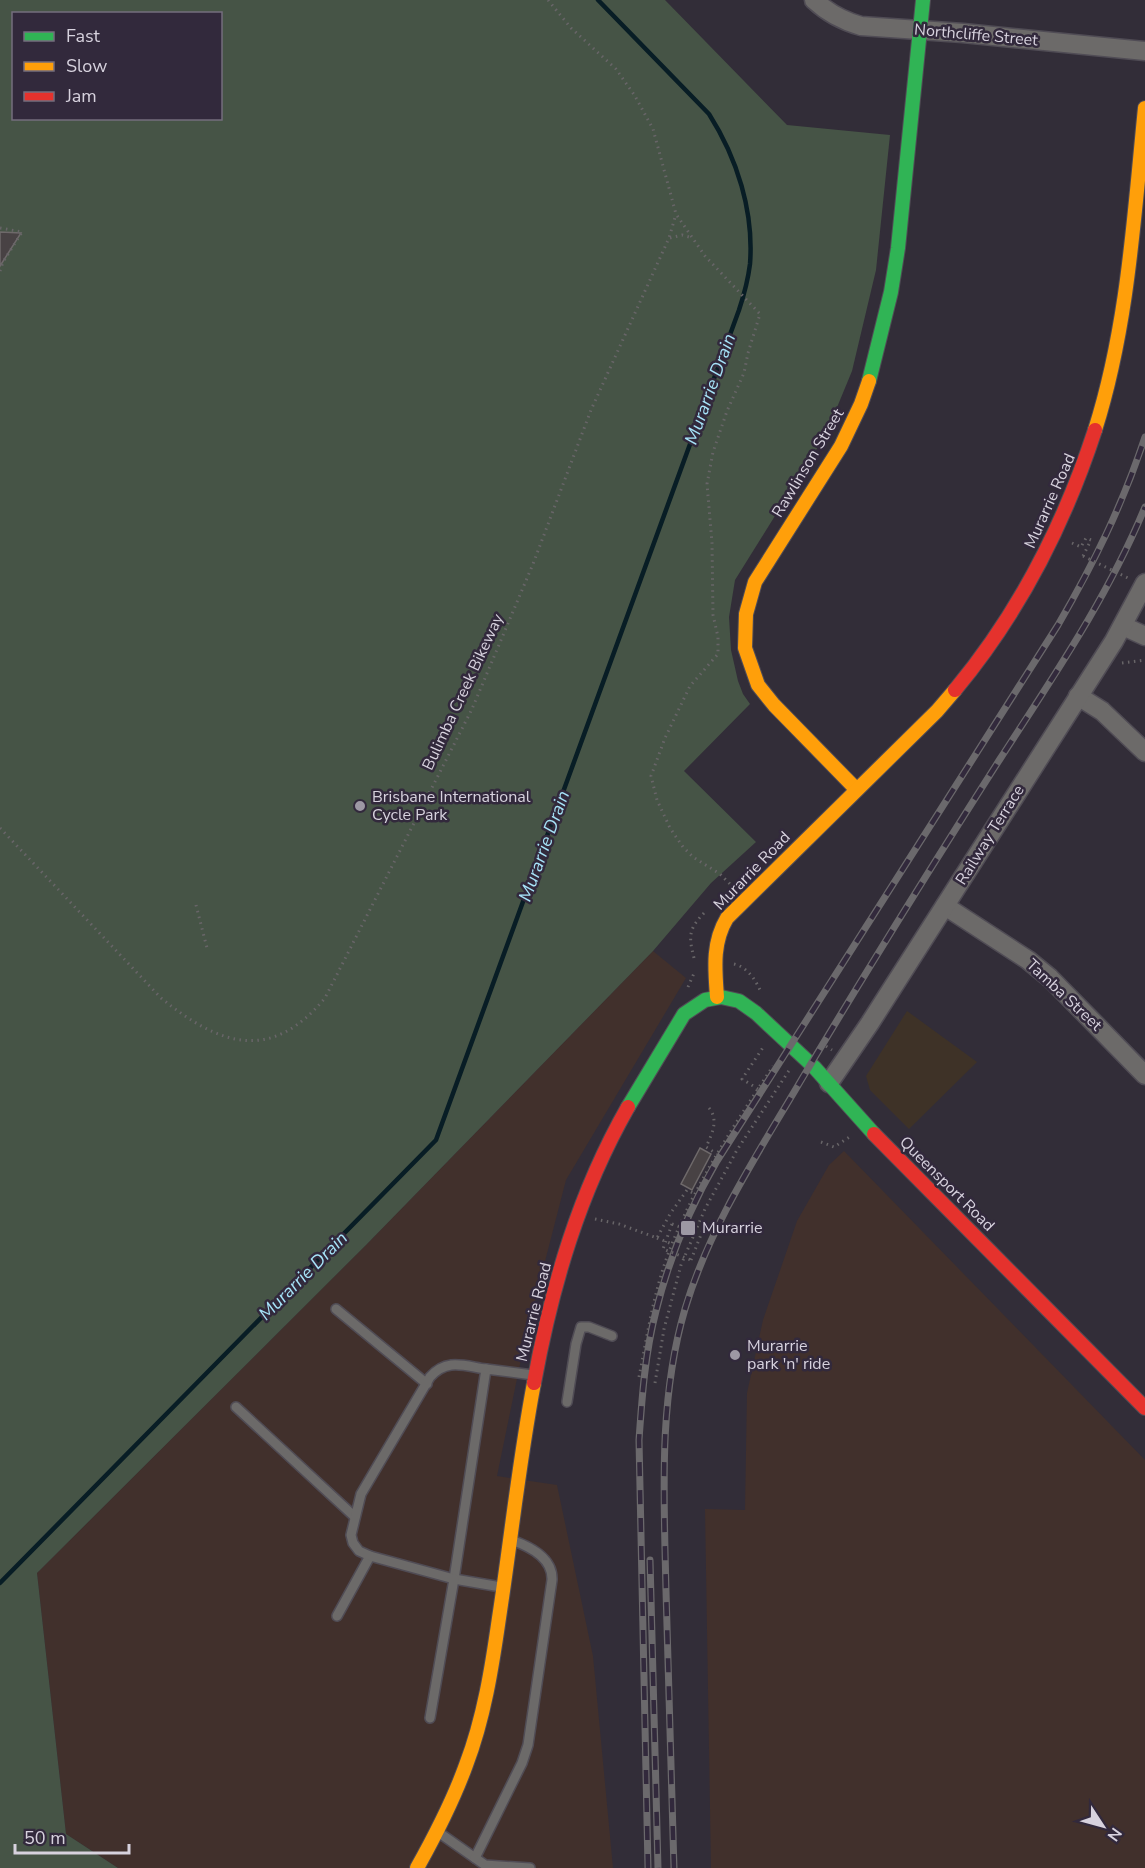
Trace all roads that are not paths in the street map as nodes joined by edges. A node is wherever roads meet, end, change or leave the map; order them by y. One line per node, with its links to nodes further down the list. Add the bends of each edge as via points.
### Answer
1 (814, 0): 3 (street, Northcliffe Street, via 850,23)
2 (923, 0): 3 (street, Rawlinson Street)
3 (920, 30): 4 (street, Northcliffe Street); 11 (street, Rawlinson Street, via 897,256 873,370 841,446 755,582 746,614 747,659 758,685)
4 (1145, 51)
5 (1145, 108): 11 (street, Murarrie Road, via 1119,328 1099,421 1072,498 1033,575 966,678)
6 (1136, 581): 7 (street, Railway Terrace)
7 (1123, 626): 8 (street); 9 (street, Railway Terrace)
8 (1145, 636)
9 (1078, 696): 10 (street, via 1102,711); 12 (street, Railway Terrace)
10 (1145, 752)
11 (856, 789): 13 (street, Murarrie Road, via 723,924 715,945)
12 (945, 906): 14 (street, Tamba Street, via 1035,966); 15 (street, Railway Terrace)
13 (717, 997): 15 (street, Queensport Road, via 750,1009); 19 (street, Murarrie Road, via 697,1002 684,1015 592,1177 569,1242)
14 (1145, 1075)
15 (829, 1083): 23 (street, Queensport Road, via 863,1123)
16 (336, 1310): 20 (lane)
17 (612, 1336): 21 (lane, via 581,1328)
18 (486, 1369): 19 (lane); 20 (lane, via 448,1364 436,1371); 27 (lane)
19 (535, 1376): 25 (street, Murarrie Road)
20 (427, 1384): 24 (lane, via 361,1494)
21 (567, 1402)
22 (236, 1407): 24 (lane)
23 (1145, 1408)
24 (355, 1517): 26 (lane, via 353,1543)
25 (509, 1539): 28 (street, Murarrie Road); 32 (lane, via 541,1556 552,1580 528,1745)
26 (370, 1556): 27 (lane); 29 (lane)
27 (454, 1579): 28 (lane); 30 (lane)
28 (502, 1587): 31 (street, Murarrie Road, via 479,1725 462,1779)
29 (336, 1616)
30 (430, 1718)
31 (438, 1832): 32 (lane); 34 (street, Murarrie Road)
32 (475, 1858): 33 (lane)
33 (494, 1867): 35 (lane)
34 (417, 1868)
35 (530, 1868)

